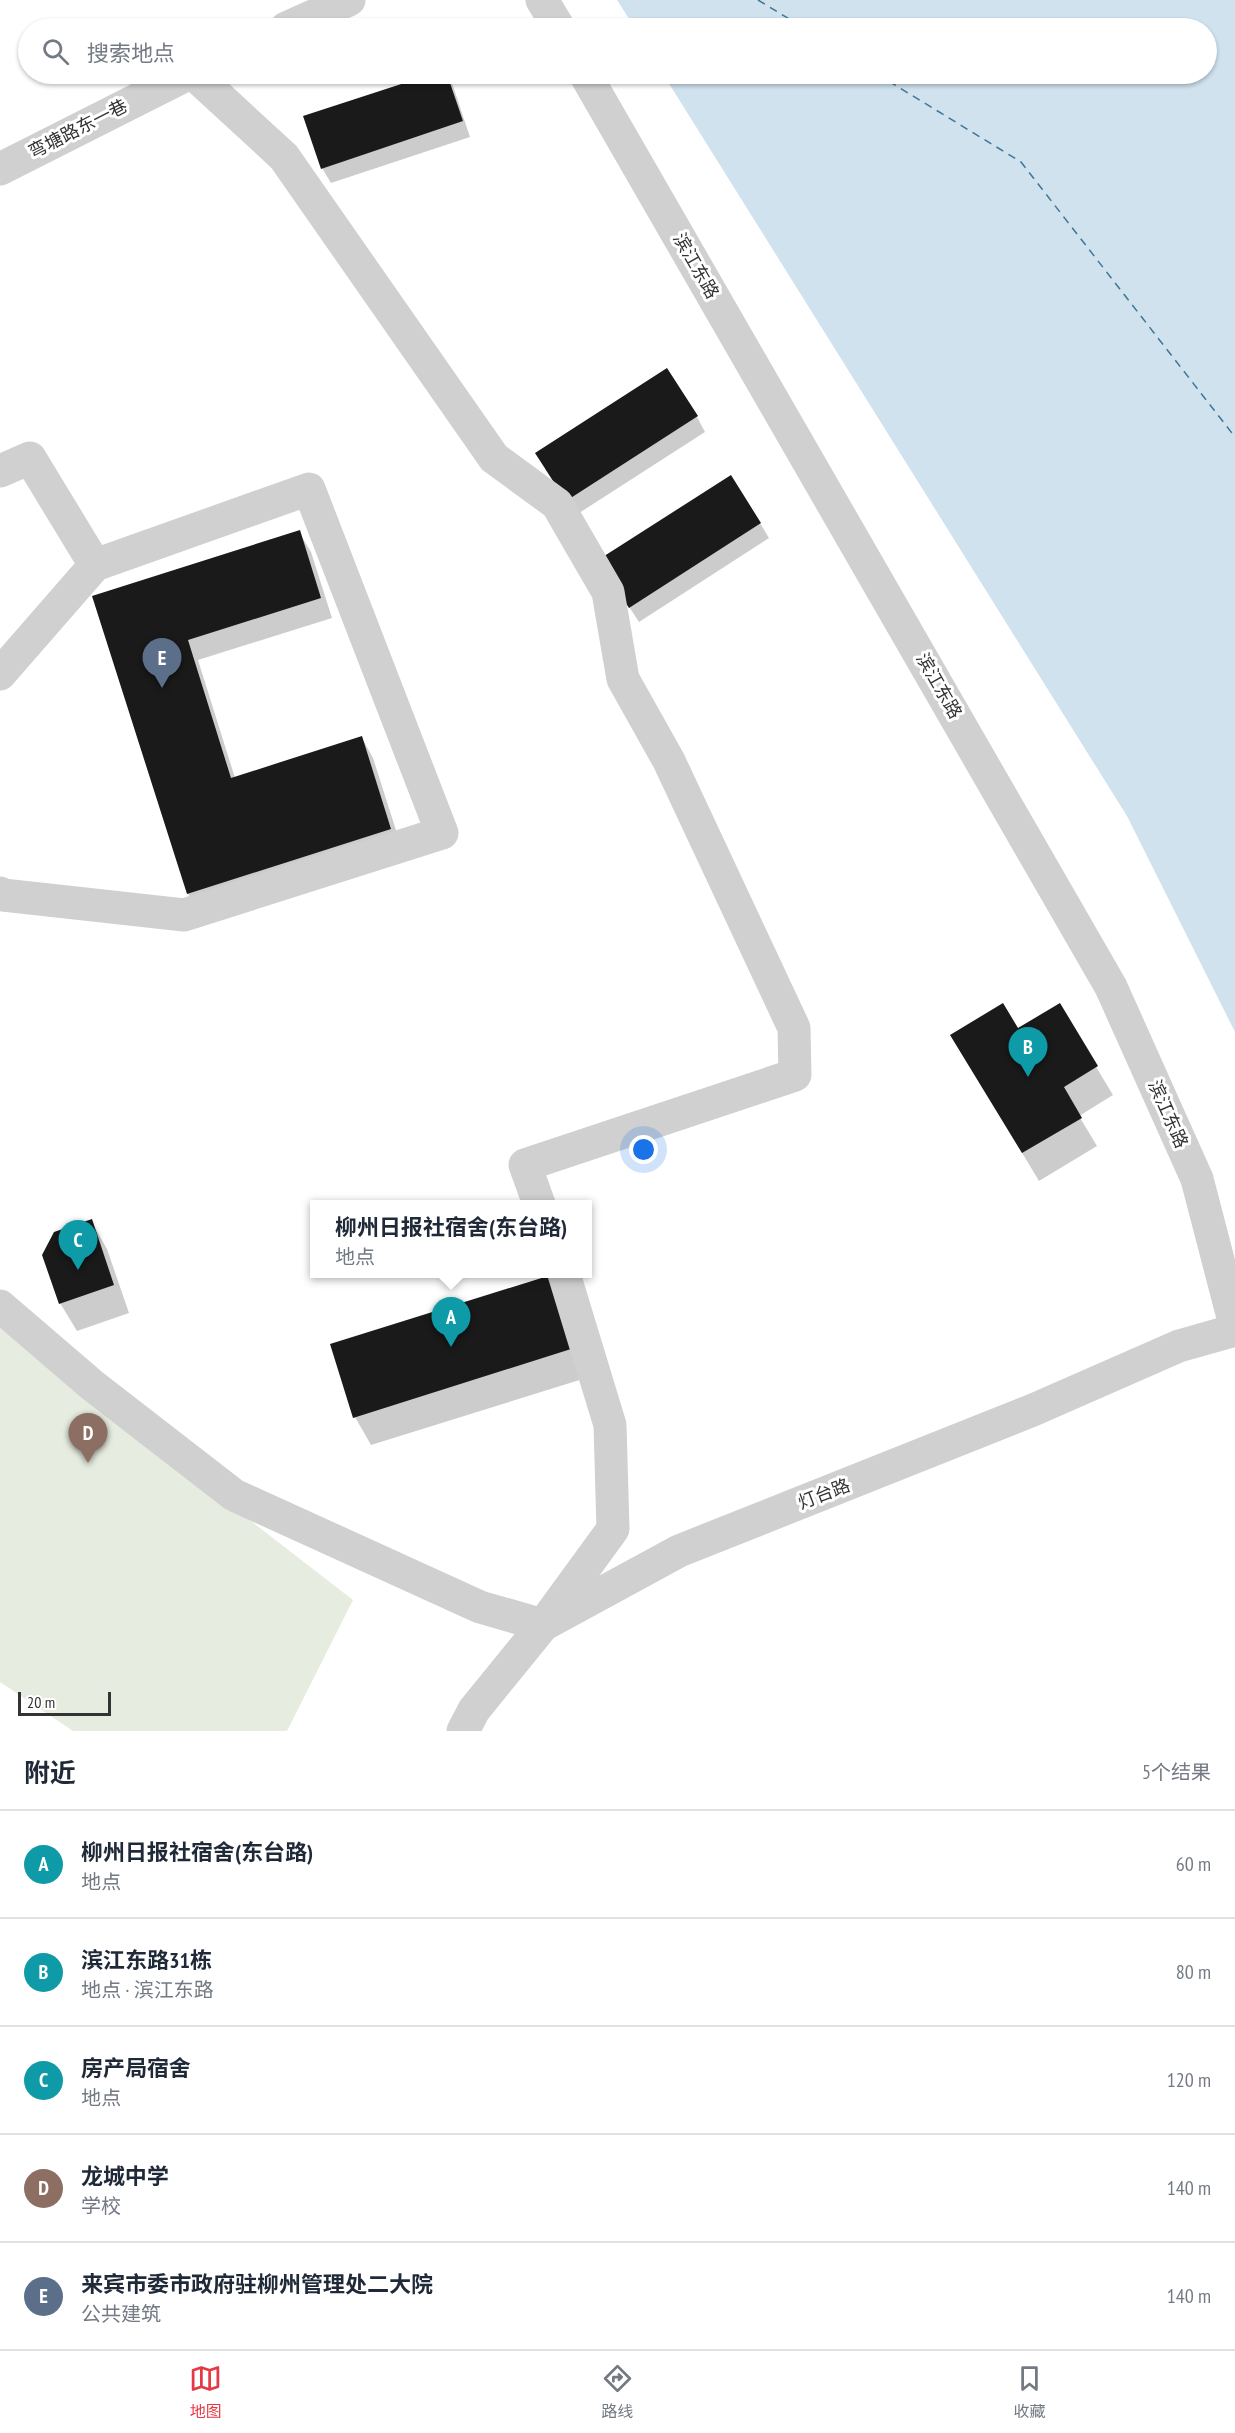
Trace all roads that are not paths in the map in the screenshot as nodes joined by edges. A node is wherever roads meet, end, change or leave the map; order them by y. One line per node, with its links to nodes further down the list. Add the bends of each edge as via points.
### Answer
1 (349, 0): 3 (street)
2 (543, 0): 4 (street)
3 (308, 18)
4 (553, 18)
5 (168, 84): 8 (street, 弯塘路东一巷)
6 (205, 84): 13 (street, via 284,157 494,458 557,504 609,592 623,679 669,761 794,1028 795,1075 525,1165)
7 (591, 84): 16 (street, 滨江东路, via 1111,987 1197,1179)
8 (0, 169)
9 (0, 471): 10 (street, via 30,458)
10 (95, 566): 11 (street); 12 (street, via 309,489 442,833 184,915)
11 (0, 674)
12 (0, 892)
13 (538, 1200)
14 (565, 1278): 18 (street, via 610,1425 613,1529)
15 (0, 1306): 18 (street, via 92,1385 234,1495 480,1607)
16 (1235, 1325)
17 (1235, 1330): 18 (street, 灯台路, via 1179,1346 1022,1414 679,1551)
18 (543, 1625): 19 (street, 灯台路, via 474,1710)
19 (463, 1731)

